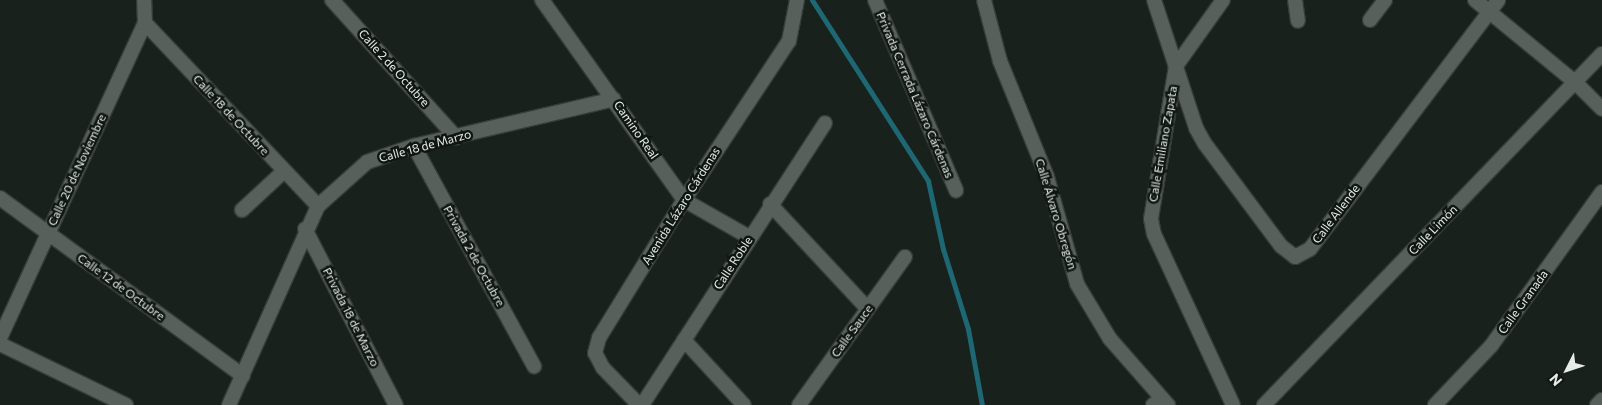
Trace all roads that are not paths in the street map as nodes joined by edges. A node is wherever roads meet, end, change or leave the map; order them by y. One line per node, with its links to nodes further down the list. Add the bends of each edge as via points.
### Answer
1 (144, 0): 16 (street, Calle 20 de Noviembre)
2 (332, 0): 23 (street, Calle 2 de Octubre)
3 (542, 0): 20 (street, Camino Real)
4 (875, 0): 26 (street, Privada Cerrada Lázaro Cárdenas)
5 (984, 0): 44 (street, Calle Álvaro Obregón, via 1000,61 1047,178 1078,284 1110,339)
6 (1154, 0): 18 (street, Calle Allende)
7 (1223, 0): 18 (street, Calle Emiliano Zapata)
8 (1294, 0): 15 (street)
9 (1385, 0): 14 (street)
10 (1475, 0): 13 (street)
11 (1498, 0): 13 (street, Calle Allende)
12 (796, 5): 29 (street, Avenida Lázaro Cárdenas, via 789,41)
13 (1488, 10): 18 (street, Calle Allende, via 1310,249 1295,257 1281,246 1205,144 1196,128); 19 (street)
14 (1370, 20)
15 (1298, 21)
16 (145, 23): 25 (street, Calle 18 de Octubre); 34 (street, Calle 20 de Noviembre)
17 (1602, 54): 19 (street, Calle Limón)
18 (1176, 66): 51 (street, Calle Emiliano Zapata, via 1151,219 1154,234)
19 (1575, 82): 21 (street); 52 (street, Calle Limón)
20 (614, 99): 23 (street, Calle 18 de Marzo); 29 (street, Camino Real)
21 (1602, 109)
22 (825, 123): 30 (street, Calle Roble)
23 (456, 137): 24 (street, Calle 18 de Marzo)
24 (414, 146): 31 (street, Calle 18 de Marzo, via 367,162); 41 (street, Privada 2 de Octubre)
25 (284, 172): 31 (street, Calle 18 de Octubre); 32 (street)
26 (956, 190)
27 (1602, 192): 53 (street, Calle Granada, via 1491,346)
28 (0, 198): 34 (street, Calle 12 de Octubre)
29 (684, 200): 35 (street, Camino Real); 48 (street, Avenida Lázaro Cárdenas, via 598,338 595,353 603,368)
30 (770, 204): 35 (street, Calle Roble); 37 (street)
31 (318, 206): 33 (street, Calle 18 de Marzo)
32 (242, 210)
33 (305, 229): 42 (street, Calle 18 de Marzo); 47 (street, Privada 18 de Marzo)
34 (48, 233): 38 (street, Calle 20 de Noviembre); 42 (street, Calle 12 de Octubre)
35 (749, 238): 39 (street, Calle Roble)
36 (905, 257): 37 (street, Calle Sauce)
37 (867, 308): 50 (street, Calle Sauce)
38 (0, 338)
39 (684, 340): 48 (street, Calle Roble); 49 (street)
40 (0, 344): 45 (street)
41 (534, 366)
42 (243, 376): 46 (street, Calle 18 de Marzo)
43 (1602, 400): 54 (street)
44 (1161, 403)
45 (126, 405)
46 (229, 405)
47 (396, 405)
48 (641, 405)
49 (744, 405)
50 (799, 405)
51 (1234, 405)
52 (1264, 405)
53 (1435, 405)
54 (1597, 405)

